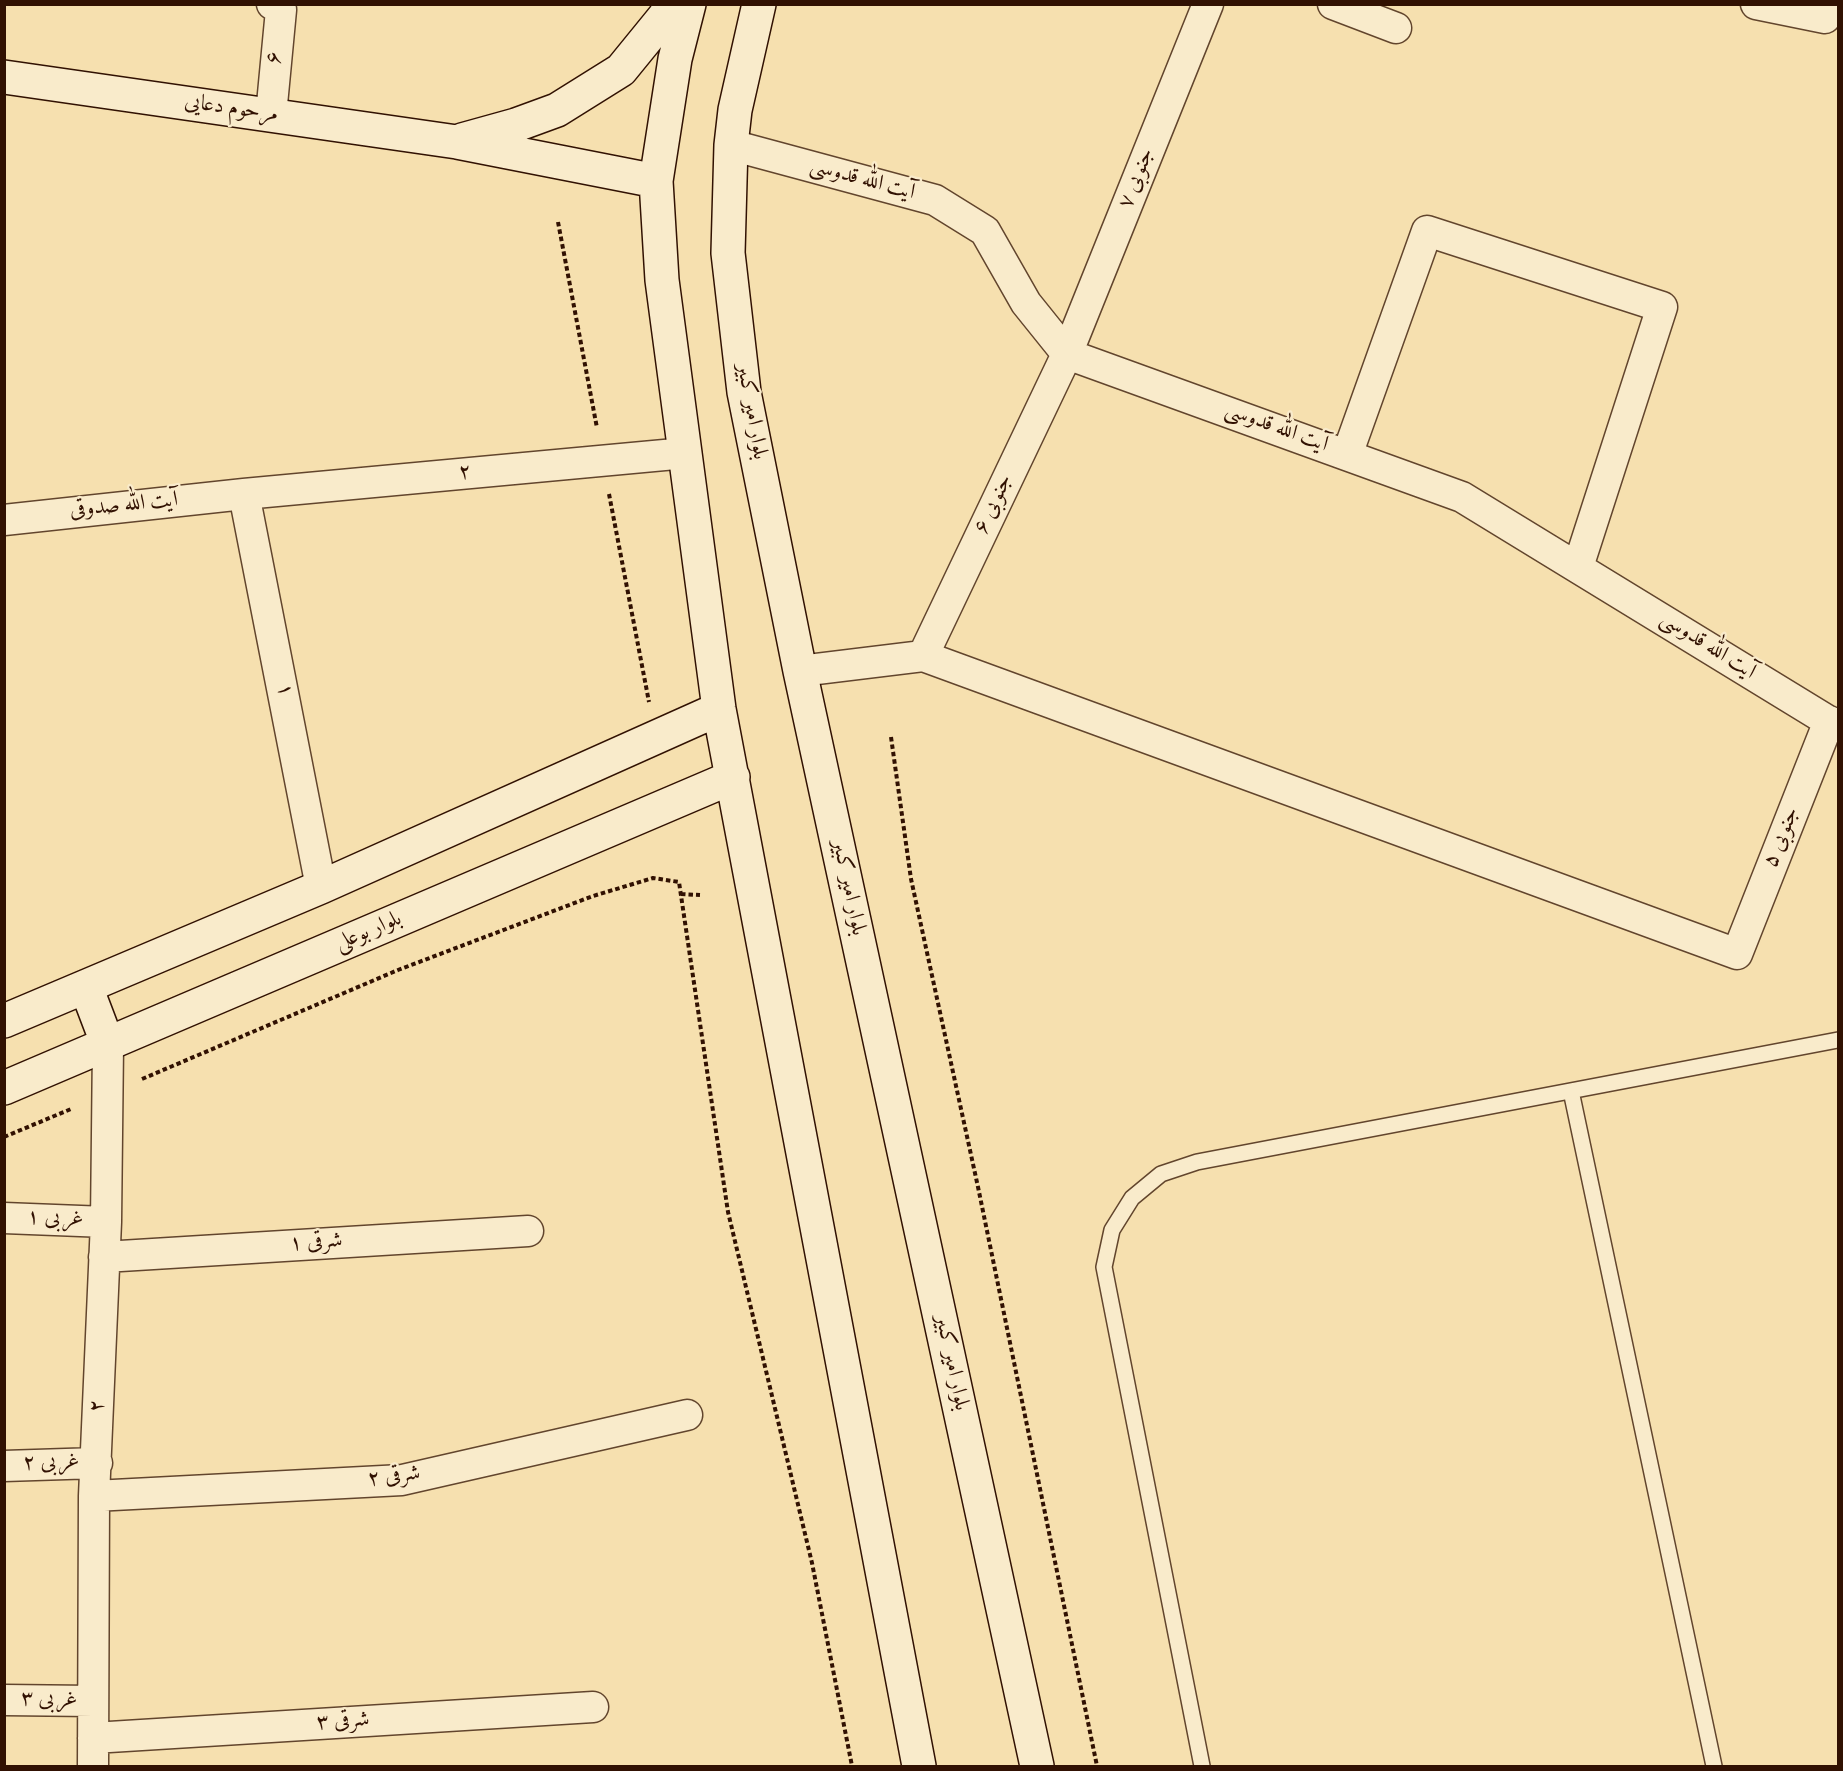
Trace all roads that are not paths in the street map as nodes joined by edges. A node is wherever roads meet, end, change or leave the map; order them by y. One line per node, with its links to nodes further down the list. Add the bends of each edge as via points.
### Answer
1 (272, 4): 11 (street, ۶, via 281,10)
2 (671, 4): 12 (main road, via 621,70 557,110)
3 (689, 4): 14 (main road, via 675,59)
4 (759, 4): 13 (main road, بلوار امیر کبیر)
5 (1208, 4): 15 (street, ۷ جنوبی)
6 (1332, 4): 9 (street)
7 (1756, 4): 8 (street, via 1825,18)
8 (1829, 4)
9 (1396, 28)
10 (4, 77): 11 (main road, مرحوم دعایی)
11 (271, 115): 12 (main road, مرحوم دعایی)
12 (457, 142): 14 (main road, مرحوم دعایی)
13 (731, 145): 15 (street, آیت الله قدوسی, via 934,200 985,231 1026,303); 22 (main road, بلوار امیر کبیر, via 728,253 744,392)
14 (656, 181): 16 (main road, via 662,280)
15 (1067, 354): 17 (street, آیت الله قدوسی); 21 (street, ۶ جنوبی)
16 (686, 453): 18 (street, ۲); 23 (main road)
17 (1347, 455): 20 (street, آیت الله قدوسی, via 1462,497); 20 (street, via 1427,231 1662,307)
18 (244, 494): 19 (street, آیت الله صدوقی); 26 (street, ۱)
19 (4, 520)
20 (1578, 567): 24 (street, آیت الله قدوسی)
21 (923, 656): 22 (street); 24 (street, ۵ جنوبی, via 1737,954)
22 (800, 671): 46 (main road, بلوار امیر کبیر)
23 (719, 710): 25 (main road); 26 (main road)
24 (1834, 724)
25 (733, 777): 30 (main road, بلوار بوعلی); 45 (main road)
26 (321, 887): 27 (main road)
27 (86, 987): 28 (main road); 30 (main road)
28 (4, 1021)
29 (1839, 1040): 32 (lane)
30 (108, 1046): 31 (main road, بلوار بوعلی); 34 (street, ۲)
31 (4, 1088)
32 (1571, 1091): 47 (lane, via 1197,1162 1161,1174 1132,1198 1112,1230 1104,1267); 48 (lane)
33 (4, 1218): 34 (street, غربی ۱)
34 (106, 1222): 36 (street, ۲)
35 (528, 1231): 36 (street, شرقی ۱)
36 (104, 1257): 38 (street, ۲)
37 (687, 1415): 40 (street, شرقی ۲, via 402,1480)
38 (97, 1463): 39 (street, غربی ۲); 40 (street, ۲)
39 (4, 1466)
40 (94, 1496): 42 (street, ۲)
41 (4, 1700): 42 (street, غربی ۳)
42 (93, 1701): 44 (street, ۲)
43 (593, 1707): 44 (street, شرقی ۳)
44 (93, 1752)
45 (920, 1767)
46 (1037, 1767)
47 (1202, 1767)
48 (1714, 1767)

